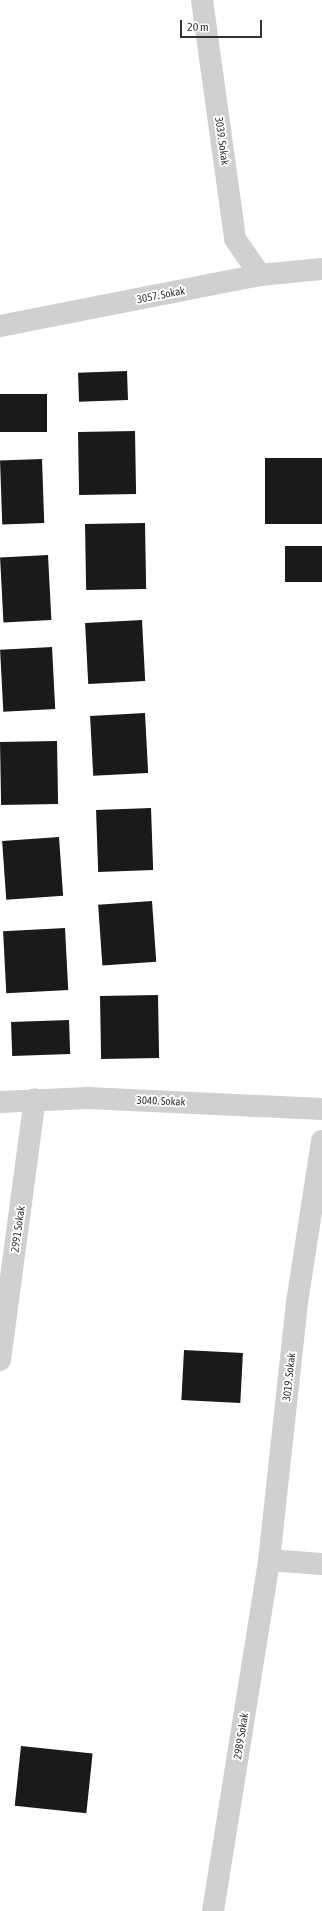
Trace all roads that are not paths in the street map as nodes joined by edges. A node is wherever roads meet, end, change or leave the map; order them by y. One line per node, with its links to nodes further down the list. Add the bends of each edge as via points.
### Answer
1 (202, 0): 3 (street, 3039. Sokak, via 235,239)
2 (322, 269): 3 (street, 3057. Sokak)
3 (260, 275): 4 (street, 3057. Sokak)
4 (0, 326)
5 (35, 1099): 6 (street, 3040. Sokak); 7 (street, 3040. Sokak); 9 (street, 2991 Sokak)
6 (0, 1102)
7 (322, 1109)
8 (322, 1141): 10 (street, 3019. Sokak, via 297,1303)
9 (0, 1360)
10 (269, 1560): 11 (street); 12 (street, 2989 Sokak)
11 (322, 1564)
12 (214, 1911)

